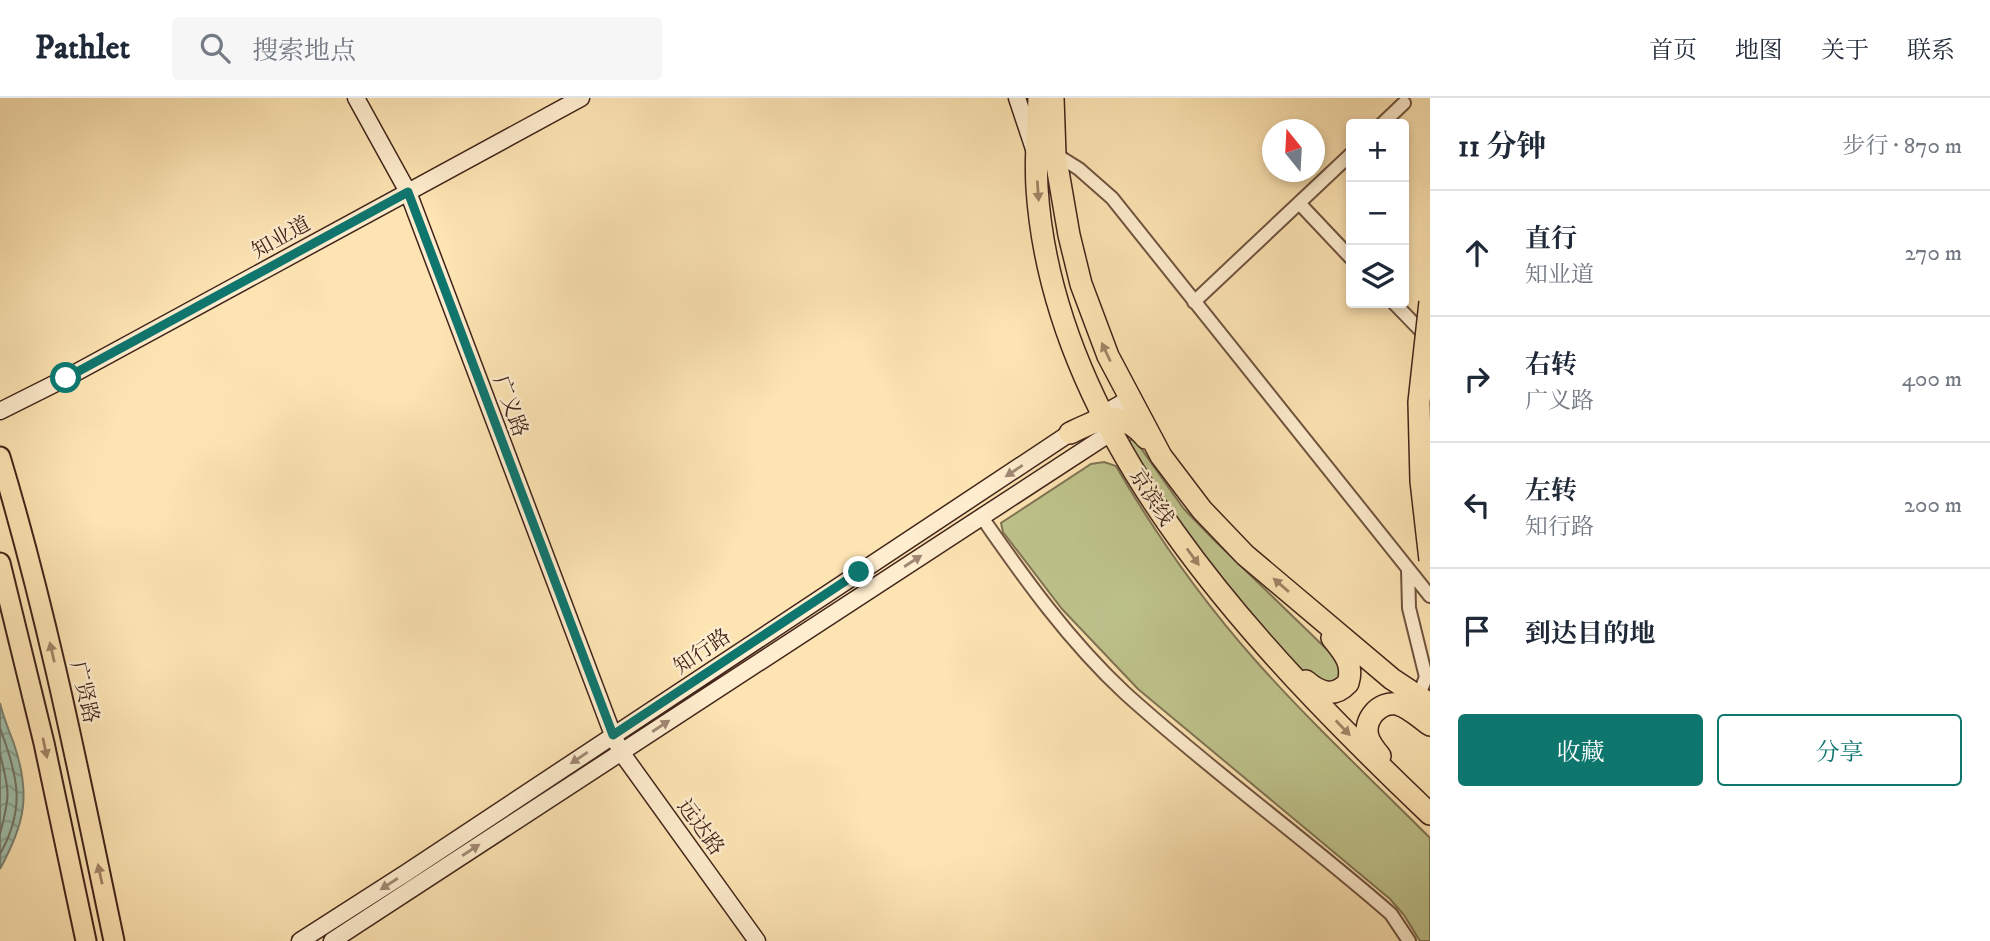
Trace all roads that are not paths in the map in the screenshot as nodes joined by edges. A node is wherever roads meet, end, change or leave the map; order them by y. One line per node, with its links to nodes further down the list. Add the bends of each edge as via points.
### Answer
1 (356, 98): 10 (main road, 广义路)
2 (581, 98): 10 (main road, 知业道)
3 (1017, 98): 8 (main road)
4 (1039, 98): 8 (highway, 京滨线)
5 (1053, 98): 8 (highway, 京滨线)
6 (1404, 103): 7 (street)
7 (1387, 119)
8 (1045, 154): 13 (street, via 1079,169 1112,198); 18 (highway, 京滨线, one-way to 8); 18 (highway, 京滨线, one-way to 18, via 1039,210 1049,266 1069,337)
9 (1346, 158): 11 (street)
10 (408, 192): 17 (main road, 知业道); 33 (main road, 广义路)
11 (1299, 203): 12 (street); 13 (street)
12 (1346, 253)
13 (1194, 302): 25 (street)
14 (1430, 302): 23 (highway, bridge, via 1419,402)
15 (1399, 308): 16 (street)
16 (1430, 340)
17 (0, 411)
18 (1119, 417): 19 (highway); 21 (highway, 京滨线); 27 (highway, 京滨线, one-way to 18, via 1222,533 1144,435)
19 (1075, 442): 21 (main road, via 1109,448); 22 (main road, 知行路); 33 (main road, 知行路, one-way to 33)
20 (0, 457): 37 (main road, 广贤路, one-way to 20, via 48,632)
21 (1128, 460): 28 (highway, 京滨线, one-way to 28, via 1196,562)
22 (981, 516): 34 (main road, 知行路, one-way to 22); 41 (street, via 1072,637 1125,692 1382,906)
23 (1430, 560)
24 (0, 563): 36 (main road, one-way to 36)
25 (1408, 568): 26 (street); 30 (street, via 1409,608 1426,677)
26 (1430, 596)
27 (1305, 607): 28 (highway, via 1347,657 1351,675 1342,690 1316,690); 29 (highway, 京滨线)
28 (1255, 635): 35 (highway, 京滨线, one-way to 35)
29 (1392, 680): 30 (highway, 京滨线); 31 (highway)
30 (1424, 699)
31 (1430, 718)
32 (1430, 726): 35 (highway, via 1400,705 1390,704 1375,711 1367,728 1377,753)
33 (613, 735): 34 (main road, 远达路); 38 (main road, 知行路, one-way to 38)
34 (621, 752): 39 (main road, 知行路, one-way to 34); 40 (main road, 远达路)
35 (1427, 811)
36 (86, 941)
37 (114, 941)
38 (300, 941)
39 (332, 941)
40 (757, 941)
41 (1409, 941)

